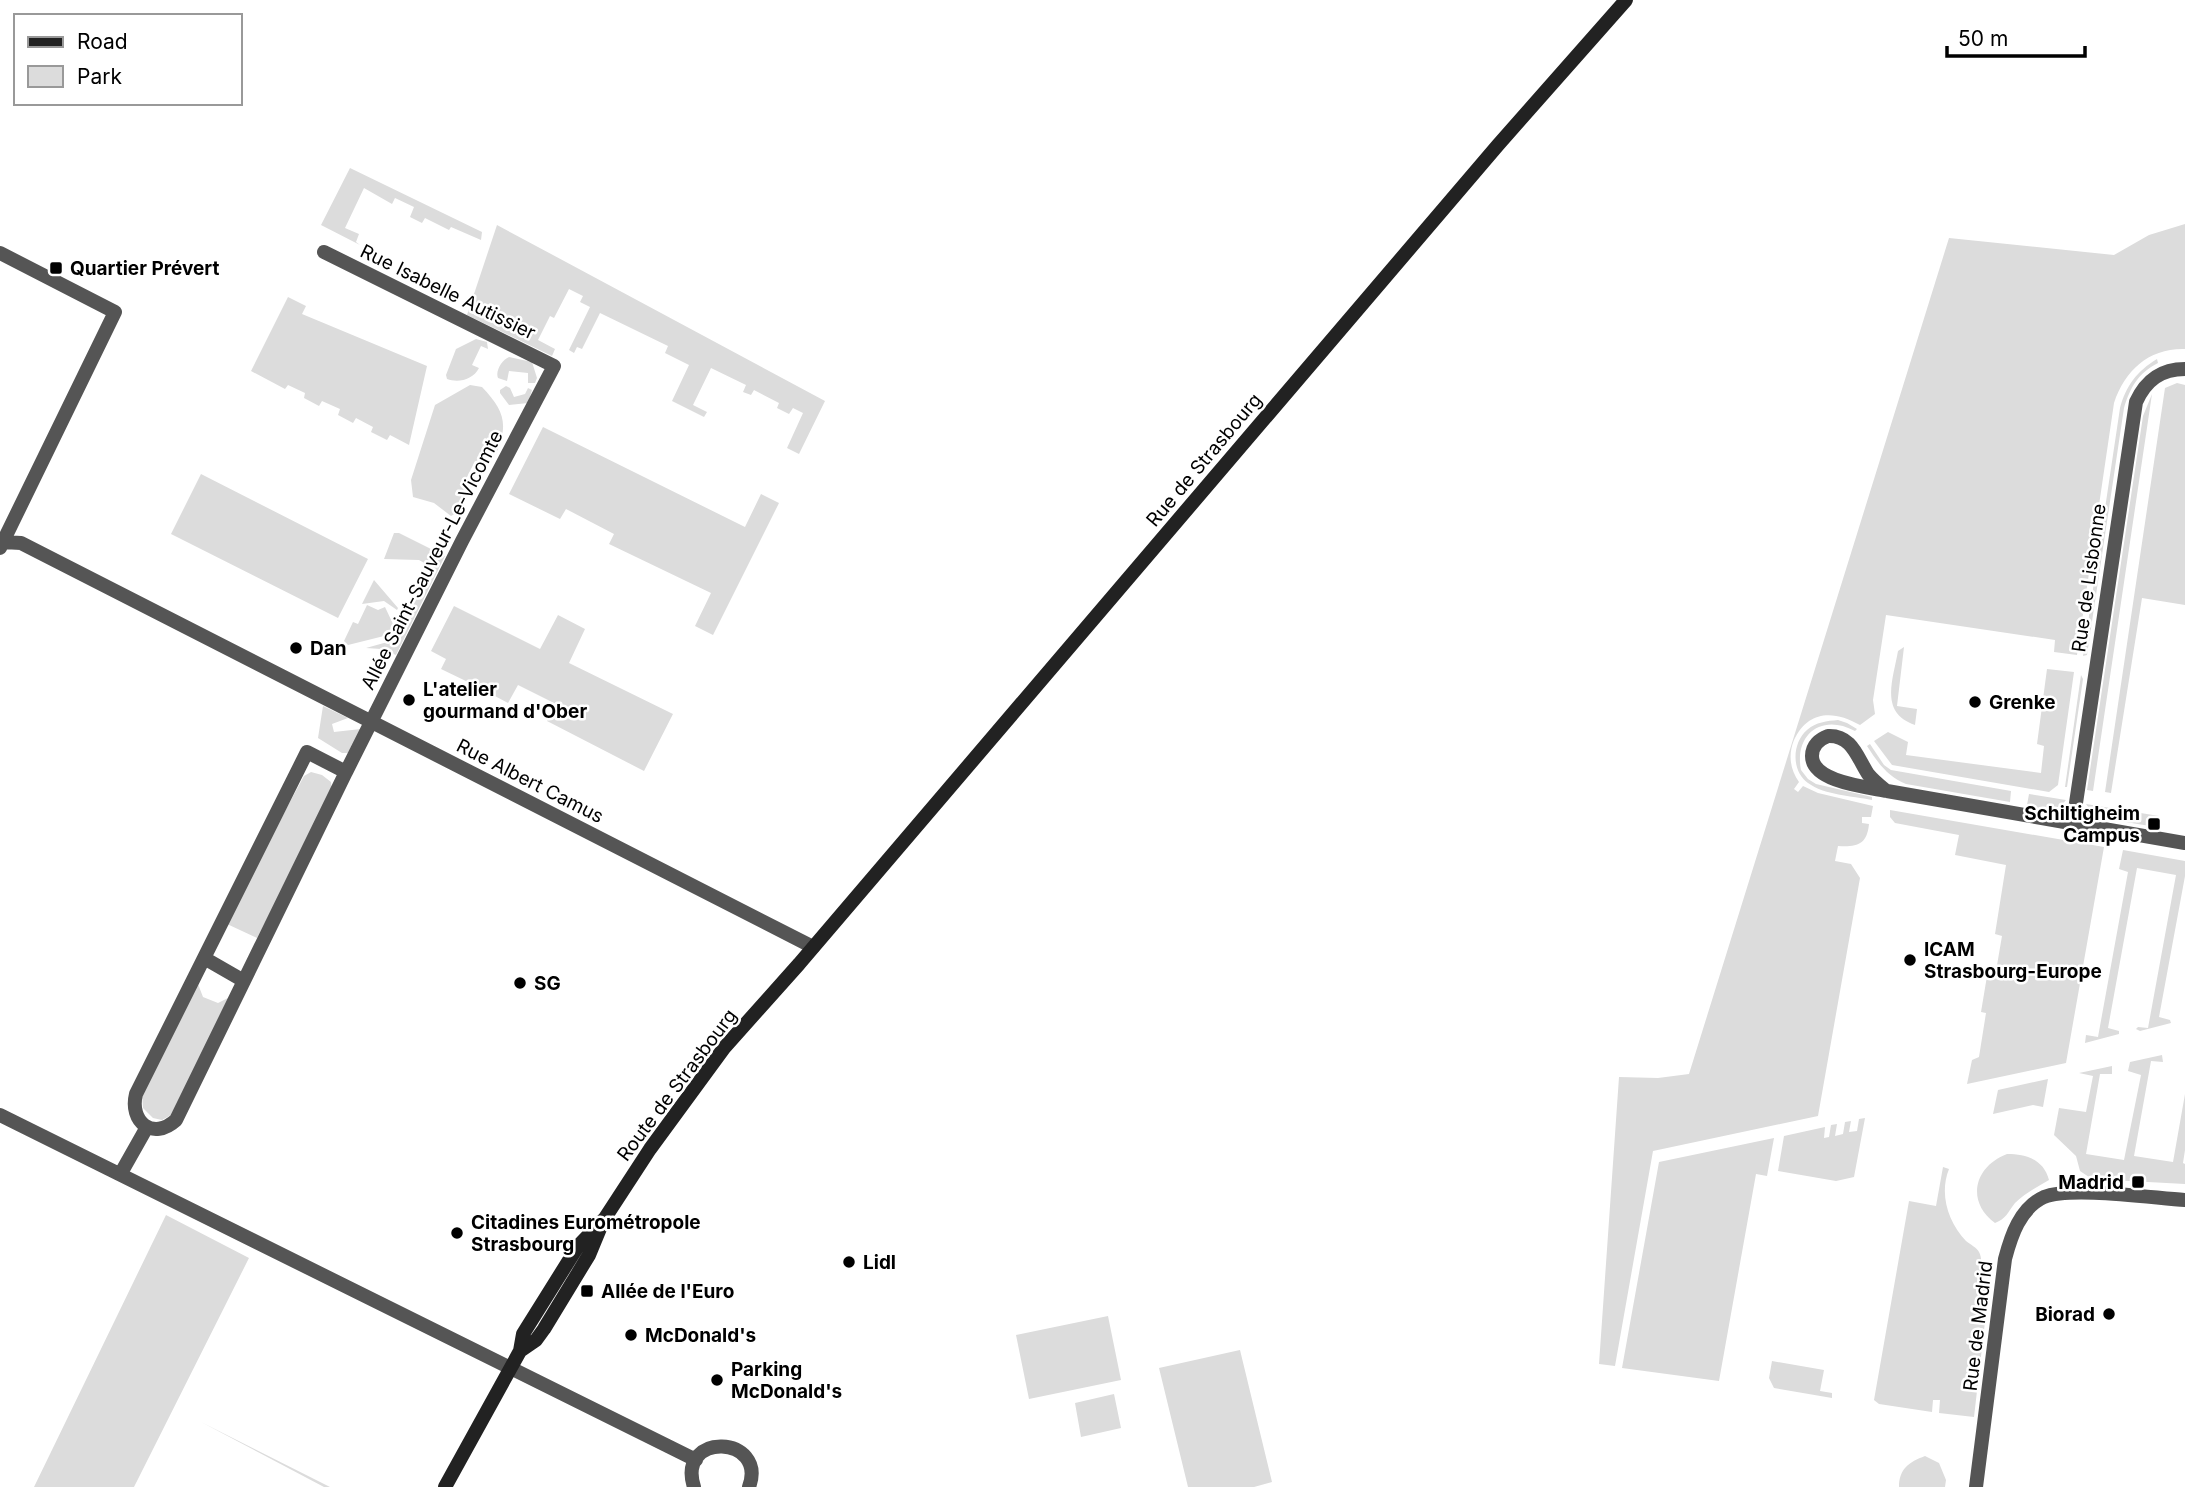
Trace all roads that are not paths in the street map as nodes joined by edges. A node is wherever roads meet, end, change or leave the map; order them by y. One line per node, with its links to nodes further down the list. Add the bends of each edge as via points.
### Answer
1 (1626, 0): 12 (main road, Rue de Strasbourg)
2 (324, 252): 4 (street, Rue Isabelle Autissier)
3 (0, 253): 6 (street, via 115,312)
4 (554, 366): 7 (street, Allée Saint-Sauveur-Le-Vicomte)
5 (2185, 369): 10 (street, Rue de Lisbonne, via 2154,377 2136,402)
6 (2, 545): 7 (street, Rue Albert Camus, via 20,543)
7 (370, 722): 8 (street, Allée Saint-Sauveur-Le-Vicomte); 12 (street, Rue Albert Camus)
8 (346, 772): 13 (street, via 307,752); 14 (street, Allée Saint-Sauveur-Le-Vicomte)
9 (1885, 790): 9 (street, via 1842,738 1828,736 1816,743 1813,764 1823,775); 10 (street)
10 (2073, 823): 11 (street)
11 (2185, 843)
12 (813, 947): 19 (main road, Route de Strasbourg, via 724,1048 605,1218 578,1246 523,1334)
13 (204, 958): 14 (street); 16 (street, via 136,1094 135,1111)
14 (244, 981): 16 (street, Allée Saint-Sauveur-Le-Vicomte, via 176,1120 165,1128)
15 (0, 1115): 17 (street)
16 (147, 1128): 17 (street)
17 (121, 1173): 19 (street)
18 (2185, 1200): 24 (street, Rue de Madrid, via 2066,1193 2045,1197 2021,1218 2004,1259)
19 (510, 1369): 20 (street); 21 (main road, Route de Strasbourg)
20 (696, 1460): 22 (street); 23 (street, via 711,1447 740,1451 752,1473)
21 (445, 1487)
22 (694, 1487)
23 (749, 1487)
24 (1976, 1487)

